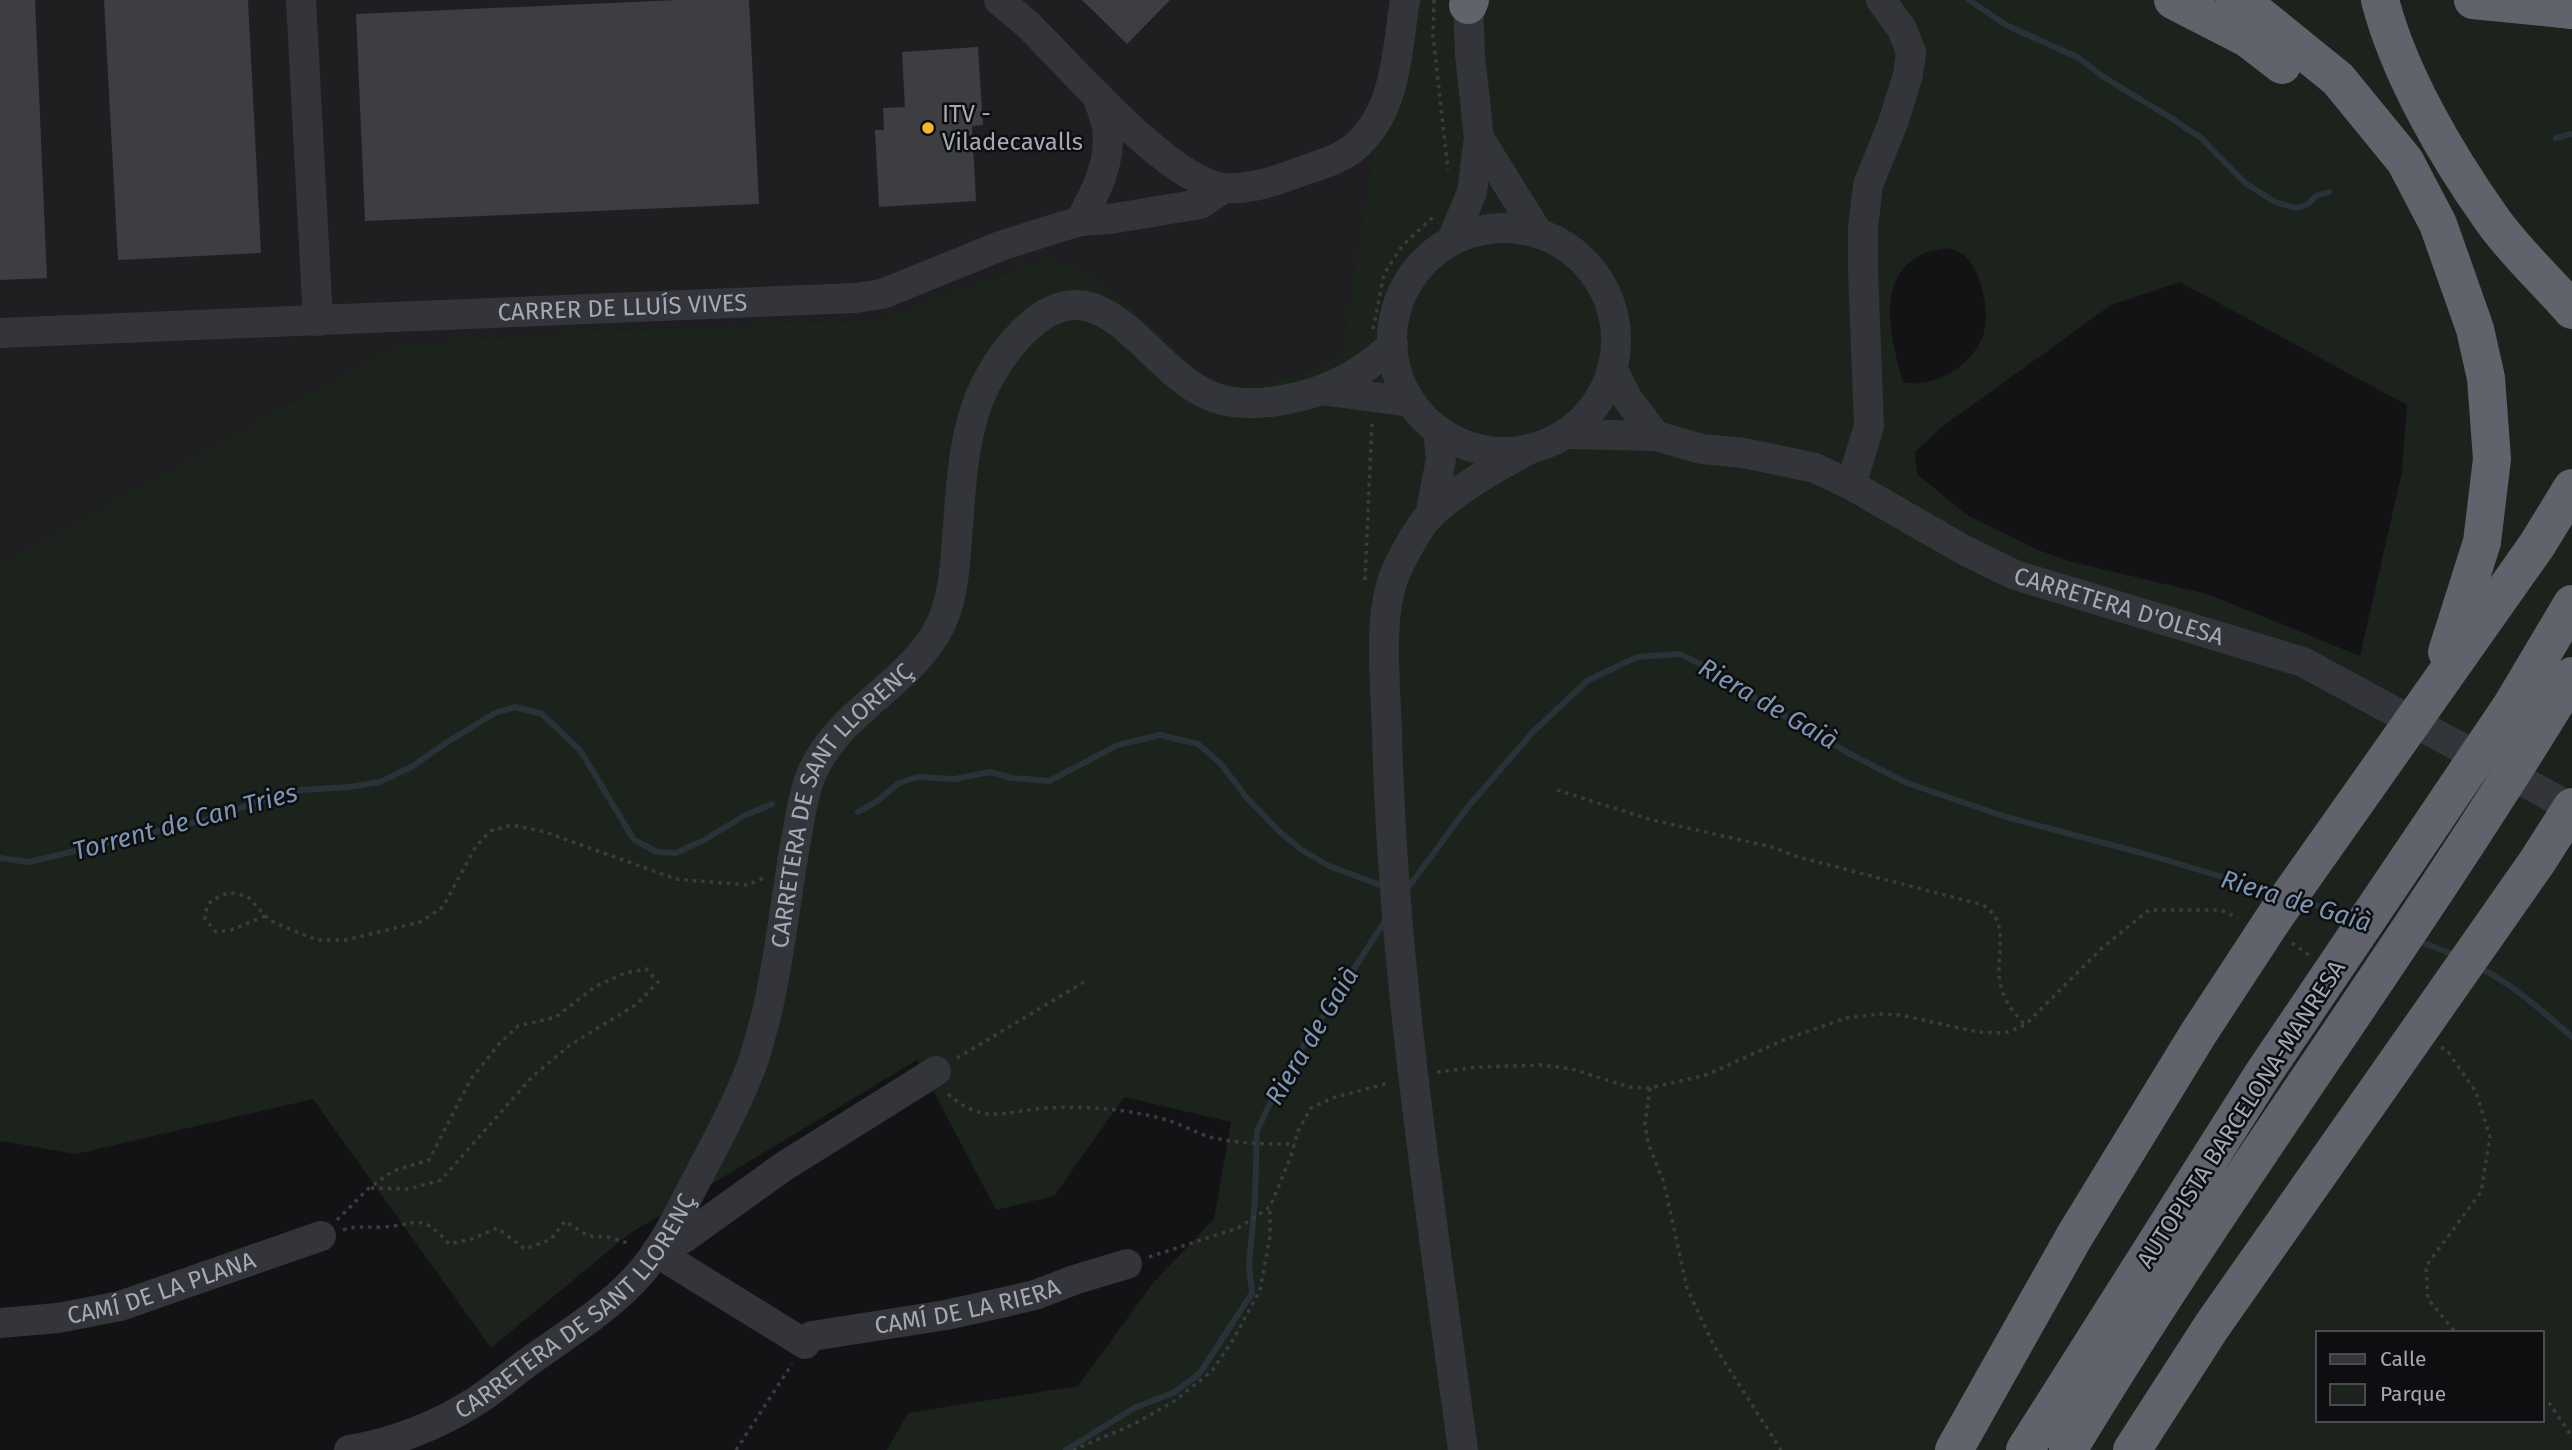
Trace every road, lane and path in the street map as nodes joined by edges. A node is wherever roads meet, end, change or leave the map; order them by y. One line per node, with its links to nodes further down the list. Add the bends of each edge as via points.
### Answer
1 (301, 0): 18 (street)
2 (999, 0): 11 (street)
3 (1405, 0): 13 (street, via 1390,90 1382,111 1355,146 1332,161 1271,183)
4 (1881, 0): 28 (street, via 1902,29 1911,52 1908,75 1868,186 1863,270 1869,426)
5 (2173, 0): 31 (highway, via 2247,38 2288,69 2370,153 2414,218 2447,291 2474,391 2480,436)
6 (2235, 0): 31 (highway, via 2339,79 2405,161 2438,224 2475,329 2486,378 2492,459)
7 (2473, 0): 10 (highway)
8 (1469, 2): 12 (street)
9 (2382, 6): 17 (highway, via 2428,117 2492,219)
10 (2572, 10)
11 (1096, 94): 13 (street, via 1171,162); 14 (street, via 1107,127 1107,157 1098,189)
12 (1479, 138): 15 (street); 16 (street, via 1472,192)
13 (1224, 188): 14 (street, CARRER DE LLUÍS VIVES, via 1200,204)
14 (1080, 220): 18 (street, CARRER DE LLUÍS VIVES, via 1003,244 882,294 856,298)
15 (1538, 233): 16 (street, via 1494,228); 21 (street, via 1577,255 1604,290 1616,333)
16 (1452, 240): 20 (street, via 1423,262 1407,285 1396,310)
17 (2572, 310)
18 (318, 321): 19 (street, CARRER DE LLUÍS VIVES)
19 (0, 333)
20 (1392, 345): 22 (street, CARRETERA DE SANT LLORENÇ, via 1363,369); 23 (street, via 1398,376)
21 (1612, 368): 25 (street, via 1592,409); 26 (street, via 1627,398)
22 (1320, 390): 23 (street, CARRETERA DE SANT LLORENÇ); 37 (street, CARRETERA DE SANT LLORENÇ, via 1257,403 1226,401 1192,386 1096,308 1058,308 1035,320 1011,345 986,384 970,422 945,615 906,669 845,724 822,754 804,794)
23 (1411, 402): 24 (street)
24 (1437, 430): 27 (street, via 1482,450); 30 (street, via 1441,459)
25 (1566, 434): 26 (street, CARRETERA D'OLESA); 27 (street)
26 (1656, 436): 28 (street, CARRETERA D'OLESA, via 1702,449 1815,468)
27 (1530, 449): 30 (street, via 1484,474)
28 (1851, 485): 36 (street, CARRETERA D'OLESA, via 2015,575 2303,662)
29 (2572, 488): 34 (highway, via 2537,545)
30 (1430, 516): 62 (street, via 1391,585 1386,626 1389,791 1412,1073)
31 (2482, 542): 34 (highway)
32 (2572, 604): 65 (highway, AUTOPISTA BARCELONA-MANRESA, via 2512,705 2263,1074)
33 (2572, 676): 66 (highway, AUTOPISTA BARCELONA-MANRESA, via 2480,826 2296,1097)
34 (2437, 684): 64 (highway, via 2198,1034 2074,1237)
35 (1557, 790): 40 (path, via 1652,820 1772,847 1983,905 1996,914 2000,927 2002,990)
36 (2572, 808): 67 (highway, via 2212,1326)
37 (791, 866): 38 (path, via 748,885 676,879 545,832 512,825 490,831 475,848 443,907 420,922 346,940 317,940); 51 (street, CARRETERA DE SANT LLORENÇ, via 766,1015 750,1071)
38 (265, 916): 38 (path, via 248,897 229,892 205,907 205,919 216,932)
39 (1084, 982): 42 (path)
40 (2025, 1025)
41 (2005, 1033): 45 (path, via 1978,1032 1900,1015 1846,1018 1706,1075)
42 (936, 1071): 46 (path, via 947,1093 963,1107 984,1114 1107,1108 1169,1121 1210,1137); 51 (street, via 783,1167 684,1238)
43 (1431, 1074): 45 (path, via 1542,1065)
44 (1394, 1082): 46 (path, via 1311,1108)
45 (1650, 1088): 63 (path, via 1645,1124 1648,1143 1664,1183 1687,1288 1713,1344)
46 (1295, 1144): 48 (path)
47 (369, 1188): 47 (path, via 393,1171 429,1160 471,1079 518,1026 556,1017 596,986 625,973 646,969 658,982 637,1004 570,1045 532,1077 441,1180 408,1189); 50 (path)
48 (1270, 1207): 52 (path, via 1238,1228); 61 (path, via 1260,1290 1212,1371 1173,1402)
49 (2456, 1227): 54 (path, via 2426,1266 2428,1299)
50 (321, 1236): 51 (path, via 357,1225 381,1227 415,1220 436,1229 449,1244 497,1228 525,1249 550,1240 565,1221 588,1236 609,1237); 53 (street, CAMÍ DE LA PLANA, via 120,1306)
51 (656, 1251): 55 (street); 58 (street, CARRETERA DE SANT LLORENÇ, via 636,1279 584,1324 474,1402)
52 (1128, 1264): 55 (street, CAMÍ DE LA RIERA, via 1035,1295)
53 (0, 1323)
54 (2454, 1331)
55 (808, 1340): 60 (path)
56 (2544, 1399): 57 (path)
57 (2572, 1437)
58 (388, 1446): 59 (street, CARRETERA DE SANT LLORENÇ)
59 (349, 1450)
60 (736, 1450)
61 (1073, 1450)
62 (1463, 1450)
63 (1781, 1450)
64 (1954, 1450)
65 (2025, 1450)
66 (2068, 1450)
67 (2132, 1450)

